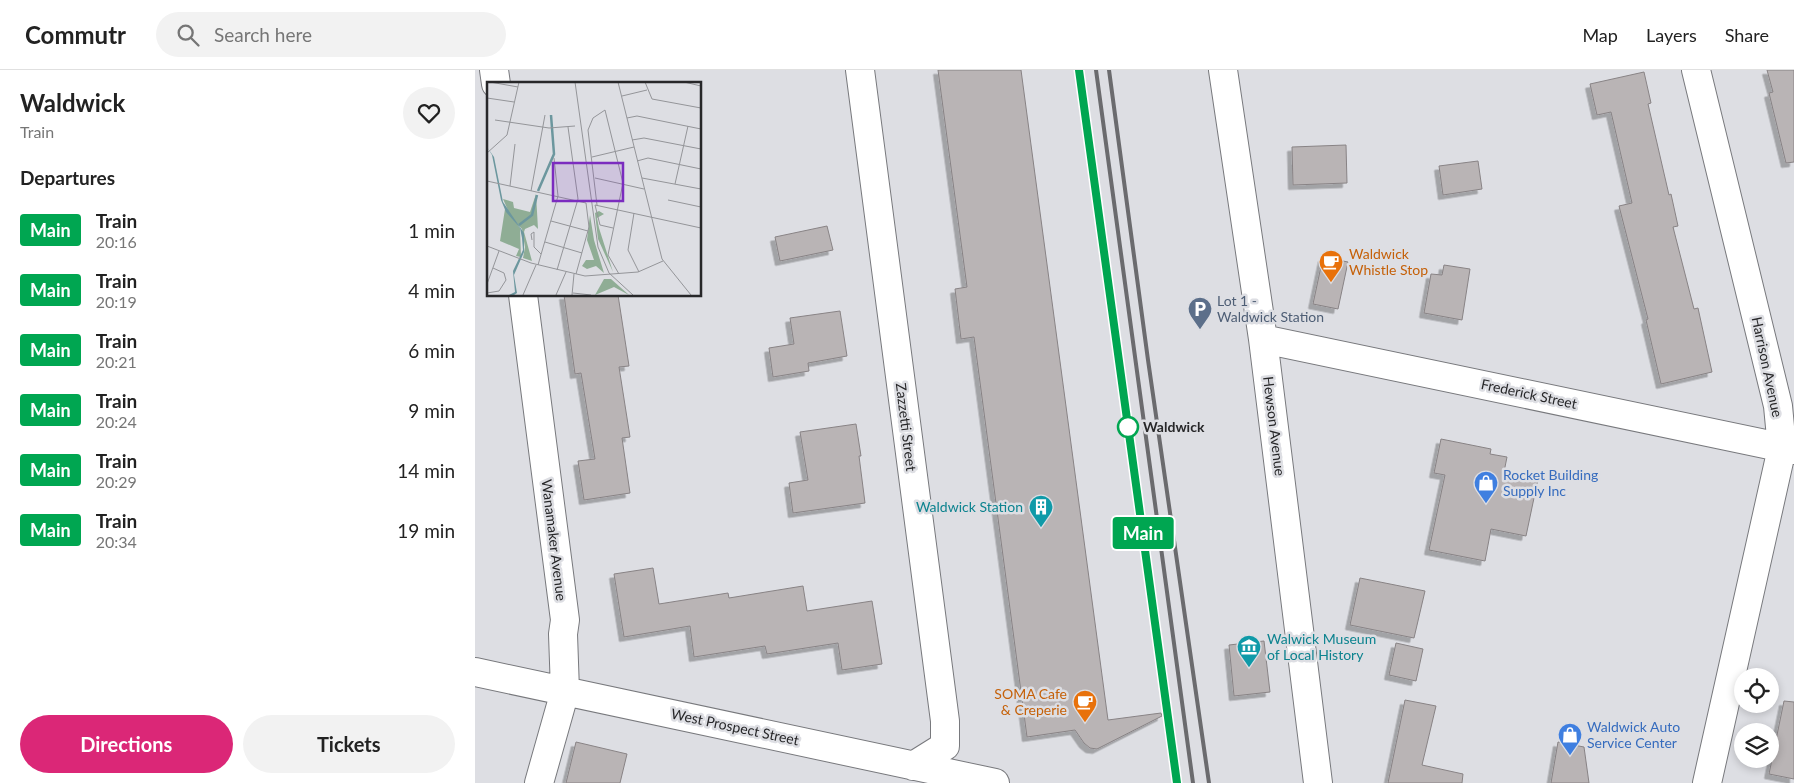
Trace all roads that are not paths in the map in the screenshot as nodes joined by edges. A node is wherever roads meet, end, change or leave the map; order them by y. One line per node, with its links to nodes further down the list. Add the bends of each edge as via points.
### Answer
1 (860, 70): 9 (street, Zazzetti Street, via 945,721 945,746)
2 (1223, 70): 5 (street, Hewson Avenue)
3 (1696, 70): 6 (street, Harrison Avenue)
4 (523, 296): 8 (street, Wanamaker Avenue, via 565,620)
5 (1263, 339): 6 (street, Frederick Street); 12 (street, Hewson Avenue)
6 (1788, 449): 13 (street, Harrison Avenue)
7 (475, 672): 8 (street, West Prospect Street)
8 (565, 691): 9 (street, West Prospect Street); 10 (street, Wanamaker Avenue)
9 (910, 774): 11 (street, West Prospect Street)
10 (539, 783)
11 (995, 783)
12 (1317, 783)
13 (1707, 783)

